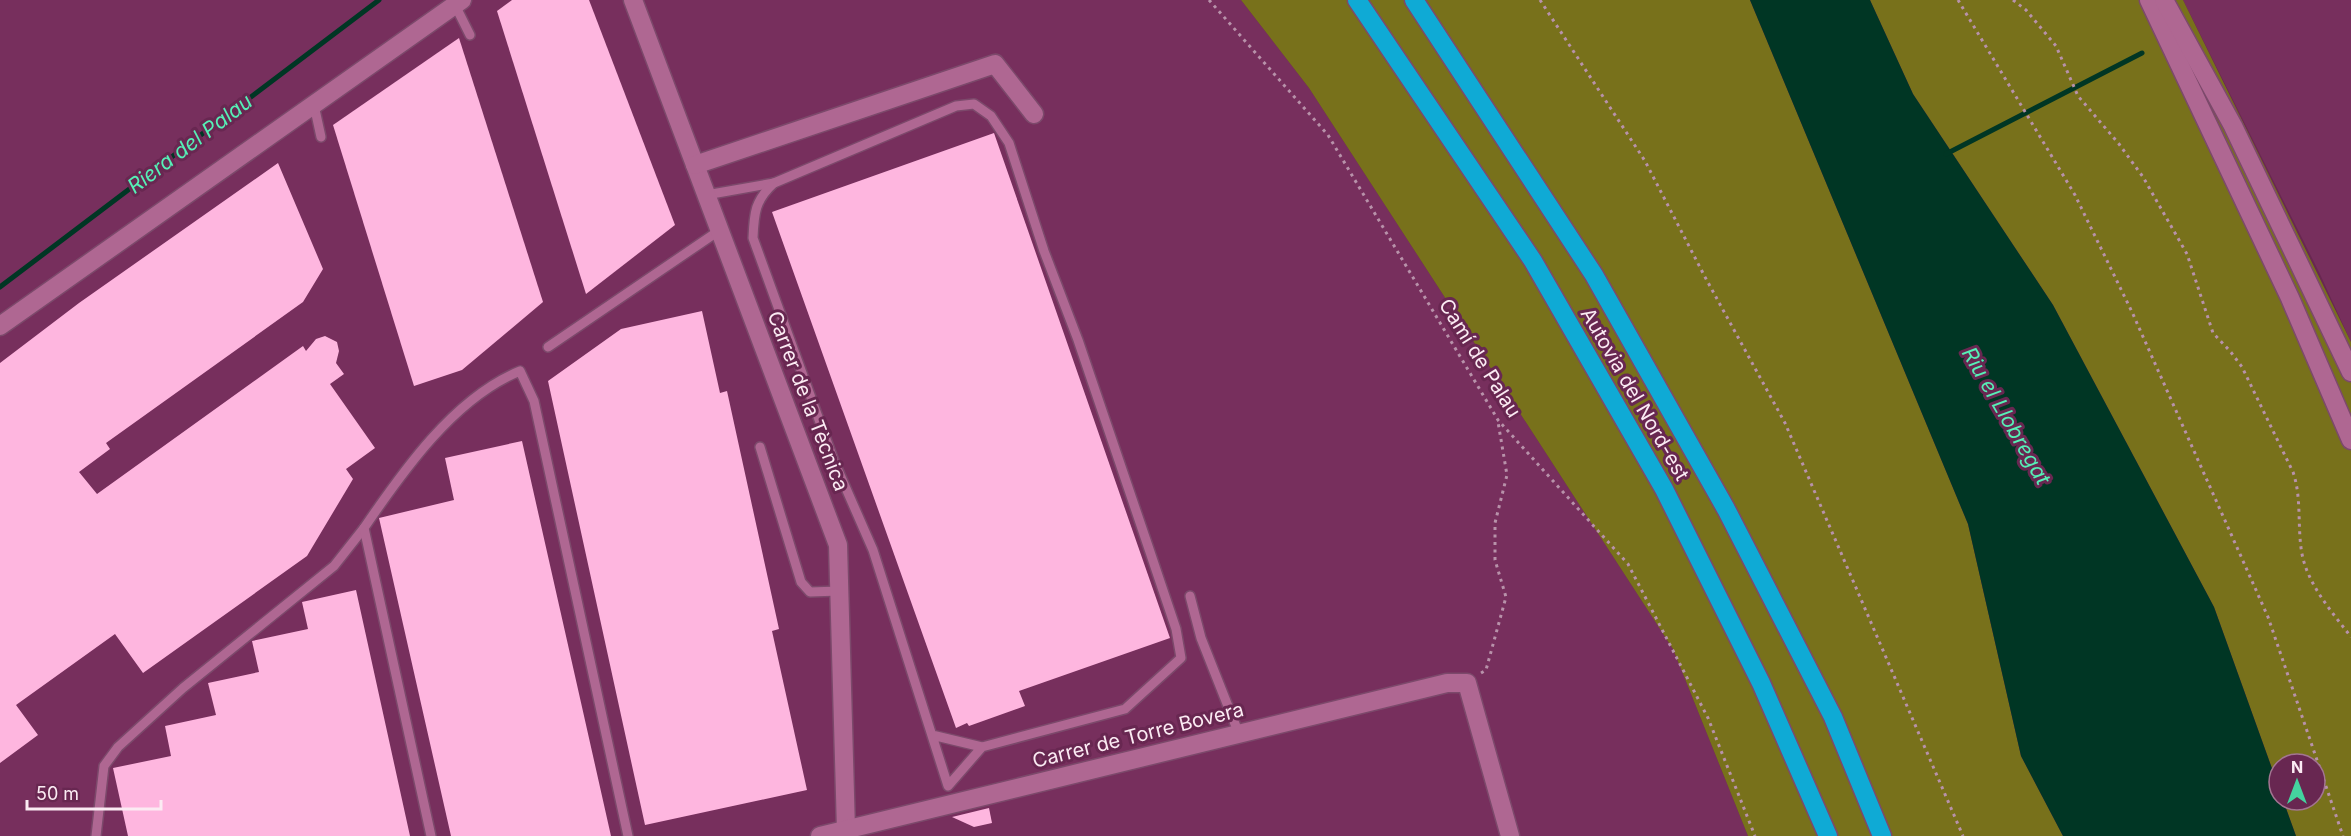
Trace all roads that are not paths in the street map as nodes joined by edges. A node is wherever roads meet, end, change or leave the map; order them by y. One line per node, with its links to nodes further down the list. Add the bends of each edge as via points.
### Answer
1 (633, 0): 11 (street, Carrer de la Tècnica)
2 (1357, 0): 33 (highway, Autovia del Nord-est, via 1533,261 1664,489 1761,683)
3 (1414, 0): 34 (highway, Autovia del Nord-est, via 1594,274 1714,488 1833,717)
4 (2149, 0): 18 (street, via 2285,287)
5 (2164, 0): 17 (street, via 2234,126)
6 (458, 3): 7 (lane); 8 (street)
7 (470, 35)
8 (314, 105): 10 (lane); 15 (street)
9 (1034, 114): 11 (street, via 995,64)
10 (321, 137)
11 (695, 165): 13 (street, Carrer de la Tècnica)
12 (774, 183): 13 (lane); 24 (lane, via 754,210 753,238 834,461 873,550); 25 (lane, via 956,106 974,104 991,116 1009,143 1176,629 1181,658 1125,709)
13 (706, 195): 14 (street, Carrer de la Tècnica)
14 (720, 230): 16 (lane); 21 (street, Carrer de la Tècnica, via 838,545)
15 (0, 326)
16 (548, 347)
17 (2351, 372)
18 (2351, 440)
19 (760, 447): 21 (lane, via 801,582 810,592)
20 (364, 528): 28 (lane, via 334,566 183,688 118,747 105,766); 29 (lane); 30 (lane, via 390,487 448,420 503,378 520,371 534,401)
21 (839, 591): 27 (street, Carrer de la Tècnica)
22 (1190, 596): 23 (lane, via 1201,638)
23 (1239, 734): 26 (street, Carrer de Torre Bovera); 32 (street, Carrer de Torre Bovera, via 1447,682 1467,683)
24 (932, 735): 25 (lane); 26 (lane)
25 (982, 747): 26 (lane)
26 (950, 795): 27 (street, Carrer de Torre Bovera)
27 (847, 833): 31 (street, Carrer de Torre Bovera)
28 (96, 836)
29 (431, 836)
30 (628, 836)
31 (820, 836)
32 (1510, 836)
33 (1828, 836)
34 (1882, 836)

